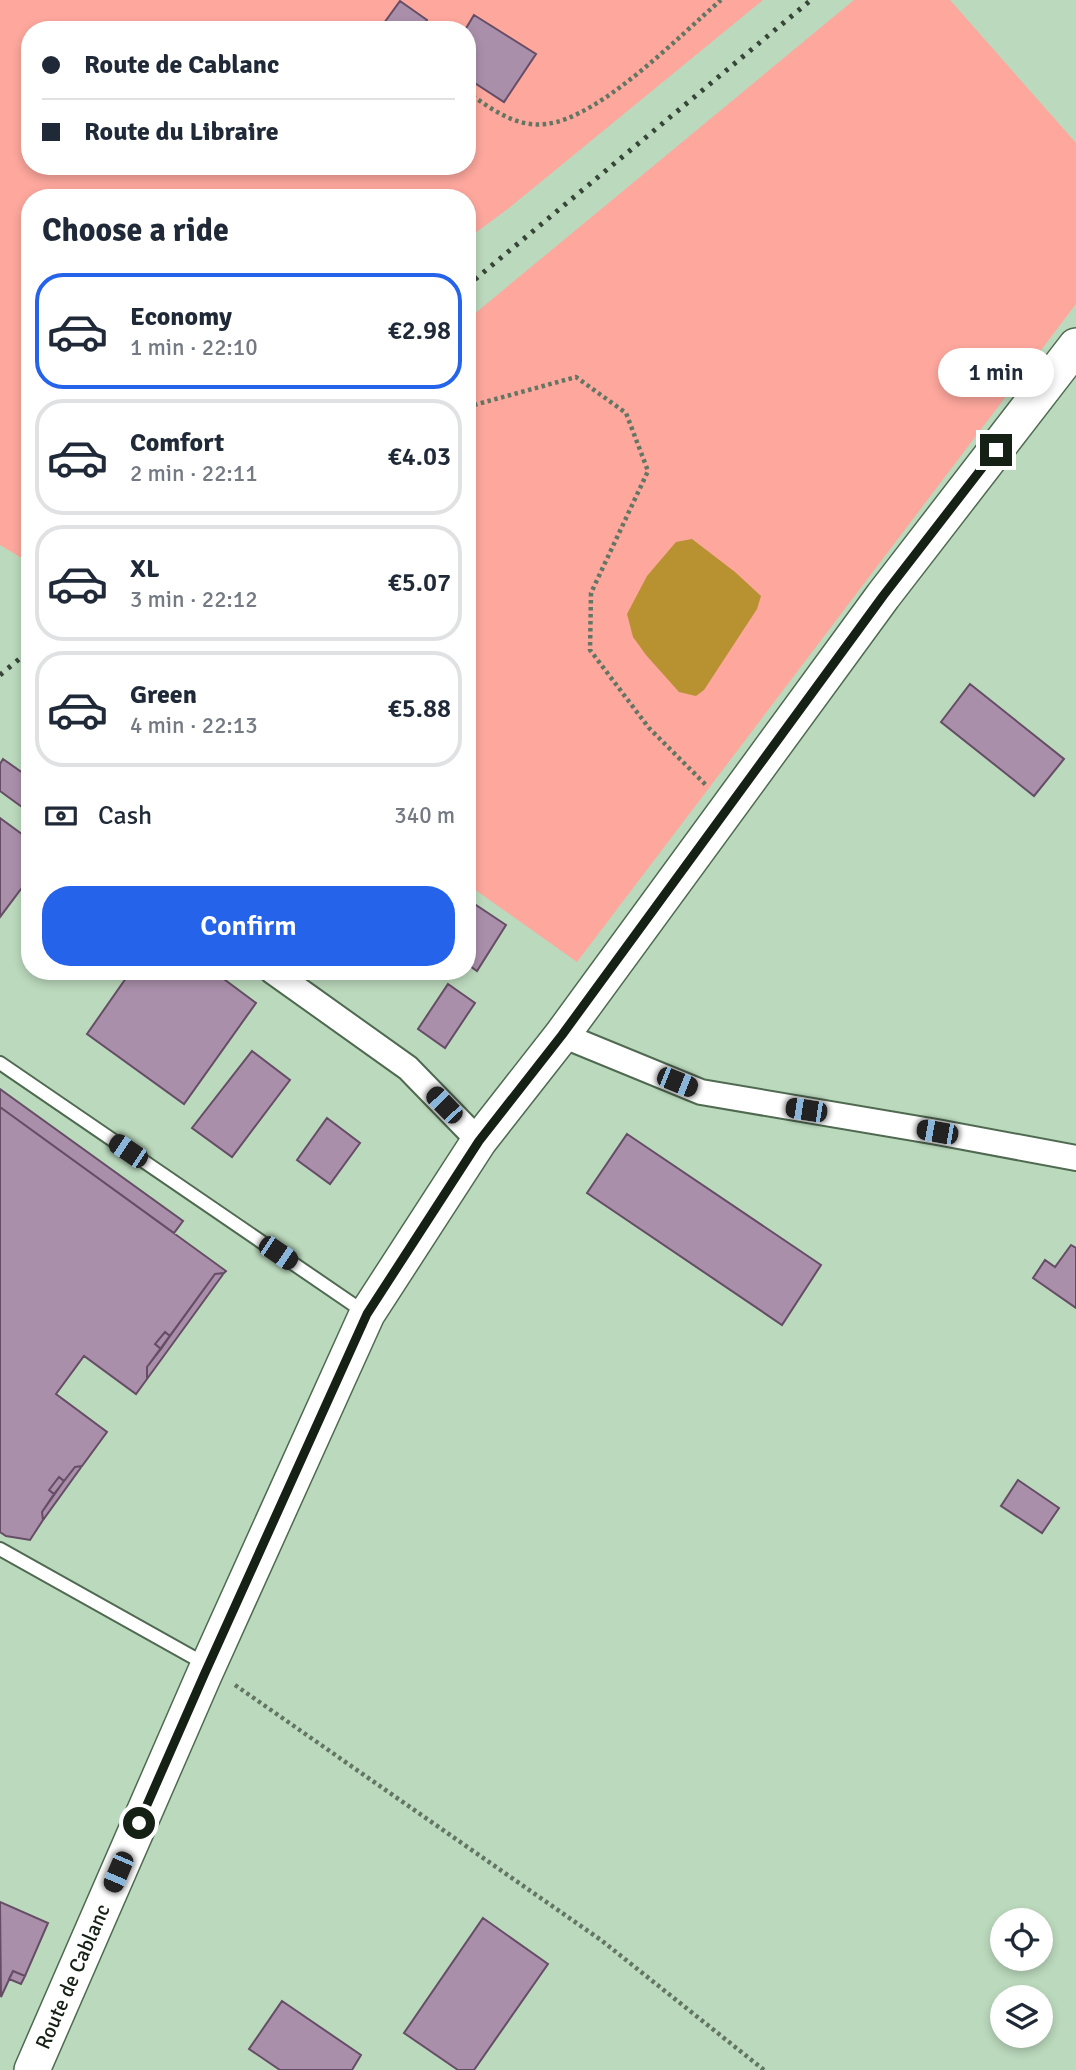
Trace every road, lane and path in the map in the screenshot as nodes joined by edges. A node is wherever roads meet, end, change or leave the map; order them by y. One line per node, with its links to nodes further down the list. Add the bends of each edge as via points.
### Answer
1 (721, 0): 2 (path, via 606,99 573,116 545,125 516,121)
2 (476, 98)
3 (1076, 346): 5 (main road, Route de Cablanc, via 883,596)
4 (476, 404): 5 (path, via 576,377 626,413 648,471 591,593 590,650 649,728)
5 (728, 808): 7 (main road, Route de Cablanc)
6 (285, 980): 9 (street, via 408,1068)
7 (562, 1035): 9 (main road, Route de Cablanc); 10 (street, via 701,1092)
8 (0, 1063): 11 (lane)
9 (479, 1141): 11 (main road, Route de Cablanc)
10 (1076, 1158)
11 (367, 1314): 13 (main road, Route de Cablanc)
12 (0, 1549): 13 (lane)
13 (208, 1666): 14 (main road, Route de Cablanc); 15 (path, via 601,1940)
14 (32, 2070)
15 (764, 2070)

